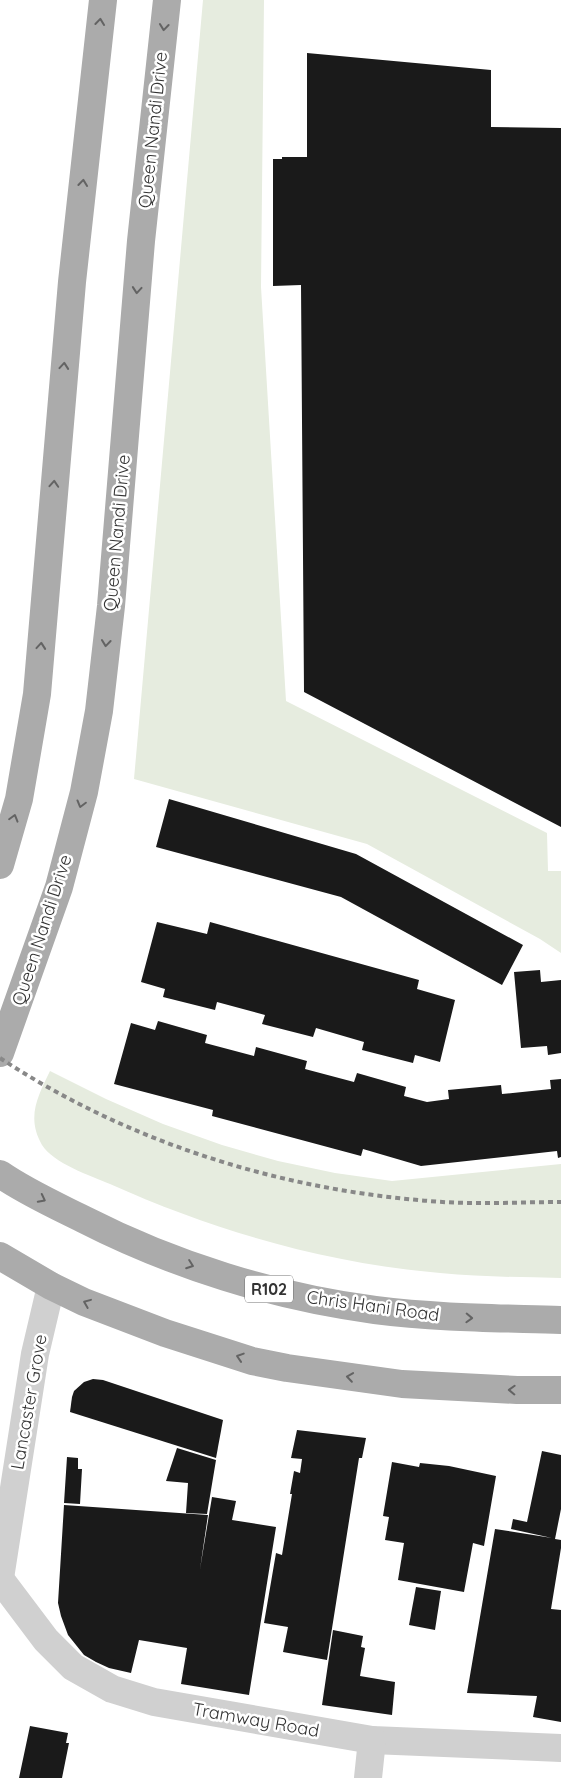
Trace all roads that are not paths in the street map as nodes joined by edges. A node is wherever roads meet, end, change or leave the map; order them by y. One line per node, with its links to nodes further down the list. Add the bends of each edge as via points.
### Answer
1 (103, 0): 3 (main road, one-way to 1, via 19,799 37,694 72,282)
2 (167, 0): 4 (main road, Queen Nandi Drive, one-way to 4, via 99,712 84,792 59,887)
3 (0, 865)
4 (0, 1053)
5 (0, 1174): 8 (main road, Chris Hani Road / R102, one-way to 8, via 18,1187 119,1237 195,1267 292,1295 375,1310 464,1318)
6 (0, 1256): 7 (main road)
7 (51, 1286): 9 (main road, one-way to 7, via 402,1384 252,1361 147,1326); 10 (street, Lancaster Grove, via 35,1354)
8 (561, 1320)
9 (561, 1390)
10 (0, 1578): 11 (street, Tramway Road, via 46,1640 66,1660 112,1689 154,1702)
11 (372, 1740): 12 (street, Tramway Road); 13 (street)
12 (561, 1748)
13 (368, 1778)

